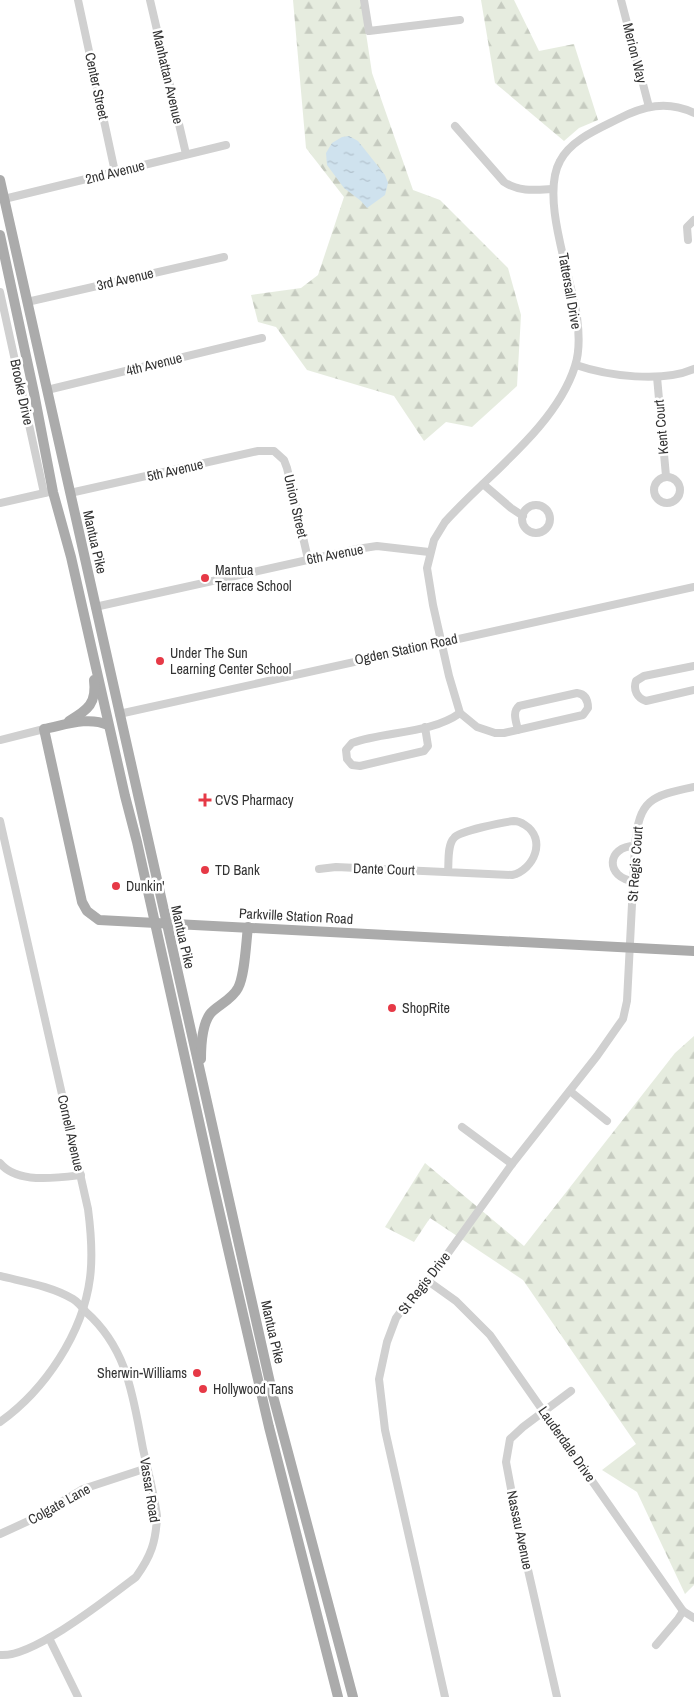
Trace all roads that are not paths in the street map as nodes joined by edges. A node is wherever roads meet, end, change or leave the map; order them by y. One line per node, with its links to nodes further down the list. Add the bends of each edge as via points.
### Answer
1 (78, 0): 11 (street, Center Street)
2 (150, 0): 10 (street, Manhattan Avenue)
3 (364, 0): 5 (street, via 369,31)
4 (621, 0): 6 (street, Merion Way)
5 (460, 20)
6 (649, 107): 7 (street, Tattersall Drive, via 669,106); 13 (street, Tattersall Drive, via 597,130 568,150 560,160)
7 (694, 113)
8 (455, 126): 13 (street, via 504,182 531,191)
9 (226, 145): 10 (street, 2nd Avenue)
10 (186, 154): 11 (street, 2nd Avenue)
11 (115, 172): 14 (street, 2nd Avenue)
12 (0, 180): 14 (main road, Mantua Pike)
13 (552, 189): 24 (street, Tattersall Drive, via 578,317)
14 (4, 199): 20 (main road, Mantua Pike)
15 (694, 220): 17 (street, via 687,227)
16 (0, 235): 21 (main road, Mantua Pike)
17 (688, 240)
18 (224, 256): 20 (street, 3rd Avenue)
19 (0, 292): 22 (street, Brooke Drive)
20 (27, 302): 27 (main road, Mantua Pike)
21 (16, 305): 22 (street); 31 (main road, Mantua Pike)
22 (2, 308): 31 (street, Brooke Drive)
23 (262, 338): 27 (street, 4th Avenue)
24 (576, 365): 26 (street, via 624,375); 30 (street, Tattersall Drive, via 566,389 543,422)
25 (694, 369): 26 (street)
26 (657, 377): 29 (street, Kent Court)
27 (47, 390): 32 (main road, Mantua Pike)
28 (279, 454): 32 (street, 5th Avenue, via 270,450 258,451); 37 (street, Union Street, via 287,468)
29 (666, 476)
30 (483, 484): 34 (street); 35 (street, Tattersall Drive, via 445,522)
31 (49, 492): 33 (street); 36 (main road, Mantua Pike)
32 (70, 493): 39 (main road, Mantua Pike)
33 (0, 503)
34 (523, 516)
35 (429, 552): 37 (street, 6th Avenue, via 377,546); 40 (street, Tattersall Drive, via 429,584)
36 (71, 557): 45 (main road, Mantua Pike); 46 (main road, via 69,566 95,684 90,705)
37 (308, 559): 39 (street, 6th Avenue)
38 (694, 587): 40 (street, Ogden Station Road)
39 (95, 607): 44 (main road, Mantua Pike)
40 (441, 642): 43 (street, Tattersall Drive); 44 (street, Ogden Station Road)
41 (694, 666): 42 (street, via 644,676 636,681 635,686 638,695 646,701)
42 (694, 690)
43 (460, 713): 47 (street); 49 (street, via 470,723 486,731 504,733)
44 (119, 714): 58 (main road, Mantua Pike)
45 (108, 724): 46 (main road, via 90,720); 58 (main road, Mantua Pike)
46 (64, 725): 48 (main road)
47 (425, 727): 47 (street, via 352,743 346,750 347,759 352,765 360,766 424,751 428,746)
48 (44, 729): 50 (street); 58 (main road, Parkville Station Road, via 82,902 87,911 99,920)
49 (518, 730): 49 (street, via 583,715 588,708 587,699 577,692 519,706 514,713)
50 (0, 740)
51 (694, 787): 54 (street, St Regis Court, via 669,792 651,802 639,817)
52 (0, 821): 53 (street, Cornell Avenue)
53 (2, 840): 68 (street, Cornell Avenue)
54 (635, 846): 57 (street, St Regis Court); 57 (street, via 622,848 612,861 620,877)
55 (319, 869): 56 (street, Dante Court)
56 (448, 872): 56 (street, Dante Court, via 516,874 533,858 537,845 534,836 526,825 513,821 462,832 451,844)
57 (634, 881): 60 (street, St Regis Court)
58 (160, 923): 59 (main road, Parkville Station Road); 62 (main road, Mantua Pike); 83 (main road, Mantua Pike, via 214,1193)
59 (248, 927): 60 (main road, Parkville Station Road); 62 (main road, via 238,988 225,1003 210,1013 204,1029)
60 (630, 948): 61 (main road, Parkville Station Road); 63 (street, St Regis Drive, via 623,1019)
61 (694, 951)
62 (201, 1075): 84 (main road, Mantua Pike, via 273,1396)
63 (570, 1091): 64 (street); 67 (street, St Regis Drive)
64 (606, 1121)
65 (462, 1127): 67 (street)
66 (0, 1164): 68 (street, via 35,1178)
67 (512, 1164): 70 (street, St Regis Drive)
68 (81, 1175): 71 (street, Cornell Avenue, via 91,1230 92,1260)
69 (0, 1276): 71 (street, Vassar Road, via 57,1291 74,1299)
70 (428, 1281): 73 (street, Lauderdale Drive, via 456,1301 490,1335); 85 (street, St Regis Drive, via 396,1318 379,1379 385,1430)
71 (83, 1309): 74 (street, Cornell Avenue, via 70,1338 40,1385); 75 (street, Vassar Road, via 100,1324 118,1351 128,1377)
72 (571, 1391): 73 (street, Nassau Avenue)
73 (544, 1412): 77 (street, Lauderdale Drive); 86 (street, Nassau Avenue, via 510,1439 506,1462)
74 (0, 1422)
75 (147, 1468): 76 (street, Colgate Lane, via 83,1489 35,1518); 79 (street, Vassar Road, via 158,1516 157,1535 145,1564 136,1577)
76 (0, 1534)
77 (683, 1611): 78 (street, Lauderdale Drive); 80 (street)
78 (694, 1618)
79 (49, 1638): 81 (street, Vassar Road, via 18,1653); 82 (street)
80 (656, 1645)
81 (0, 1655)
82 (78, 1697)
83 (338, 1697)
84 (353, 1697)
85 (445, 1697)
86 (557, 1697)

